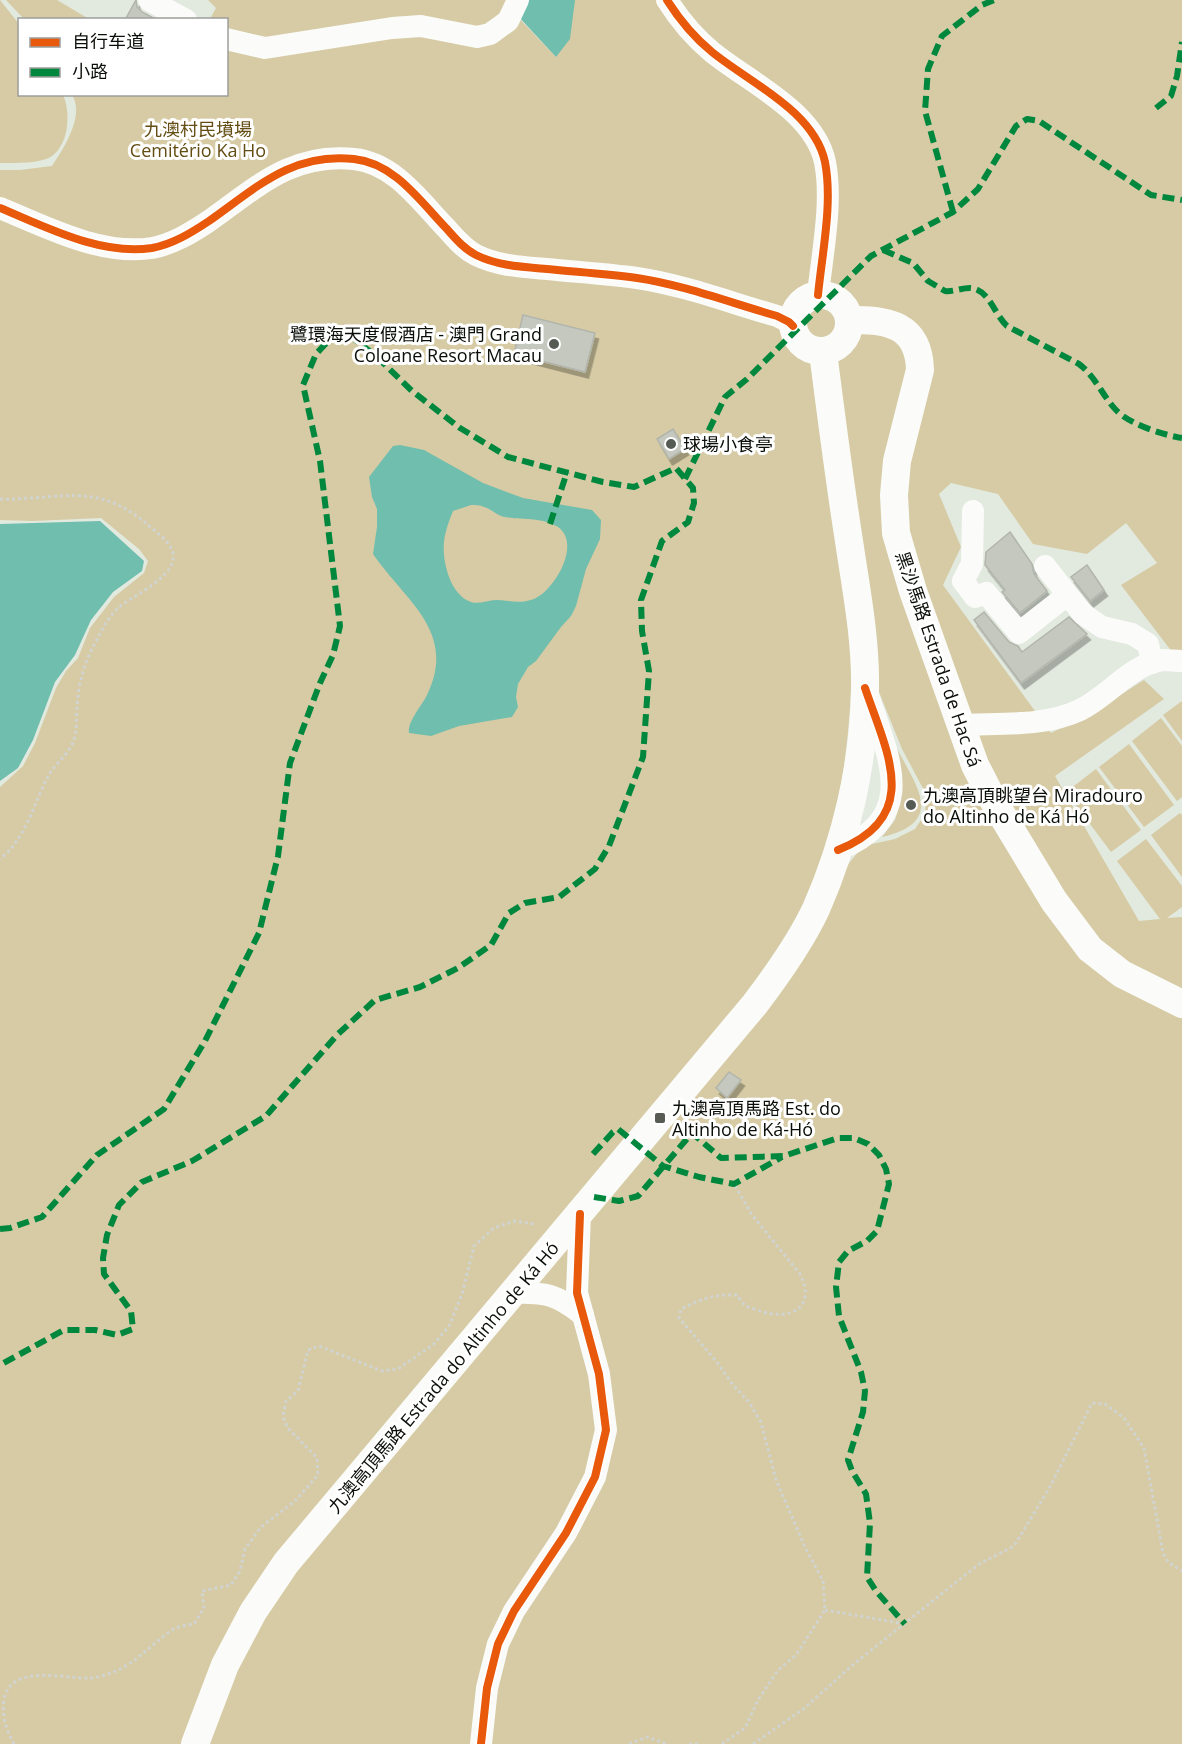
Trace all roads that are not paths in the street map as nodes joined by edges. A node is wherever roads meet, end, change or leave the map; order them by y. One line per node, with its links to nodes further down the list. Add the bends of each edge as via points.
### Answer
1 (149, 0): 4 (street)
2 (518, 0): 5 (street, via 508,21 490,34 477,37 421,26 265,48)
3 (667, 0): 7 (street, via 711,51 795,113 818,141 828,199)
4 (182, 18)
5 (228, 39)
6 (0, 208): 7 (street, via 100,245 151,248 195,231 293,166 319,158 357,159 387,170 455,238 488,260 661,282)
7 (796, 312): 8 (main road, via 832,297 844,307); 9 (main road, via 800,342)
8 (850, 320): 9 (main road, via 843,342); 16 (main road, 黑沙馬路 Estrada de Hac Sá, via 895,325 906,332 920,355 920,370 897,461 896,532)
9 (823, 352): 15 (main road, 九澳高頂馬路 Estrada do Altinho de Ká Hó)
10 (973, 511): 12 (street, via 972,564 963,581 975,597 986,593 1019,633)
11 (1046, 566): 12 (street)
12 (1067, 594): 14 (street, via 1083,614 1102,627 1132,634 1148,644)
13 (1182, 661): 14 (street)
14 (1152, 663): 16 (street, via 1065,716 1047,721)
15 (866, 688): 17 (main road, 九澳高頂馬路 Estrada do Altinho de Ká Hó, via 862,743); 17 (street, via 891,766 892,788 887,809 875,828 858,842)
16 (960, 725): 18 (main road, 黑沙馬路 Estrada de Hac Sá, via 993,800 1077,933 1090,949 1122,974)
17 (838, 850): 19 (main road, 九澳高頂馬路 Estrada do Altinho de Ká Hó, via 816,909 775,978)
18 (1182, 1004)
19 (580, 1215): 20 (main road, 九澳高頂馬路 Estrada do Altinho de Ká Hó); 21 (street, via 577,1293)
20 (514, 1293): 21 (street, via 539,1292 555,1297); 22 (main road, 九澳高頂馬路 Estrada do Altinho de Ká Hó, via 286,1563 253,1612 225,1665)
21 (583, 1315): 23 (street, via 599,1374 606,1430 595,1477 566,1533 514,1611 498,1644 487,1688)
22 (195, 1744)
23 (481, 1744)

